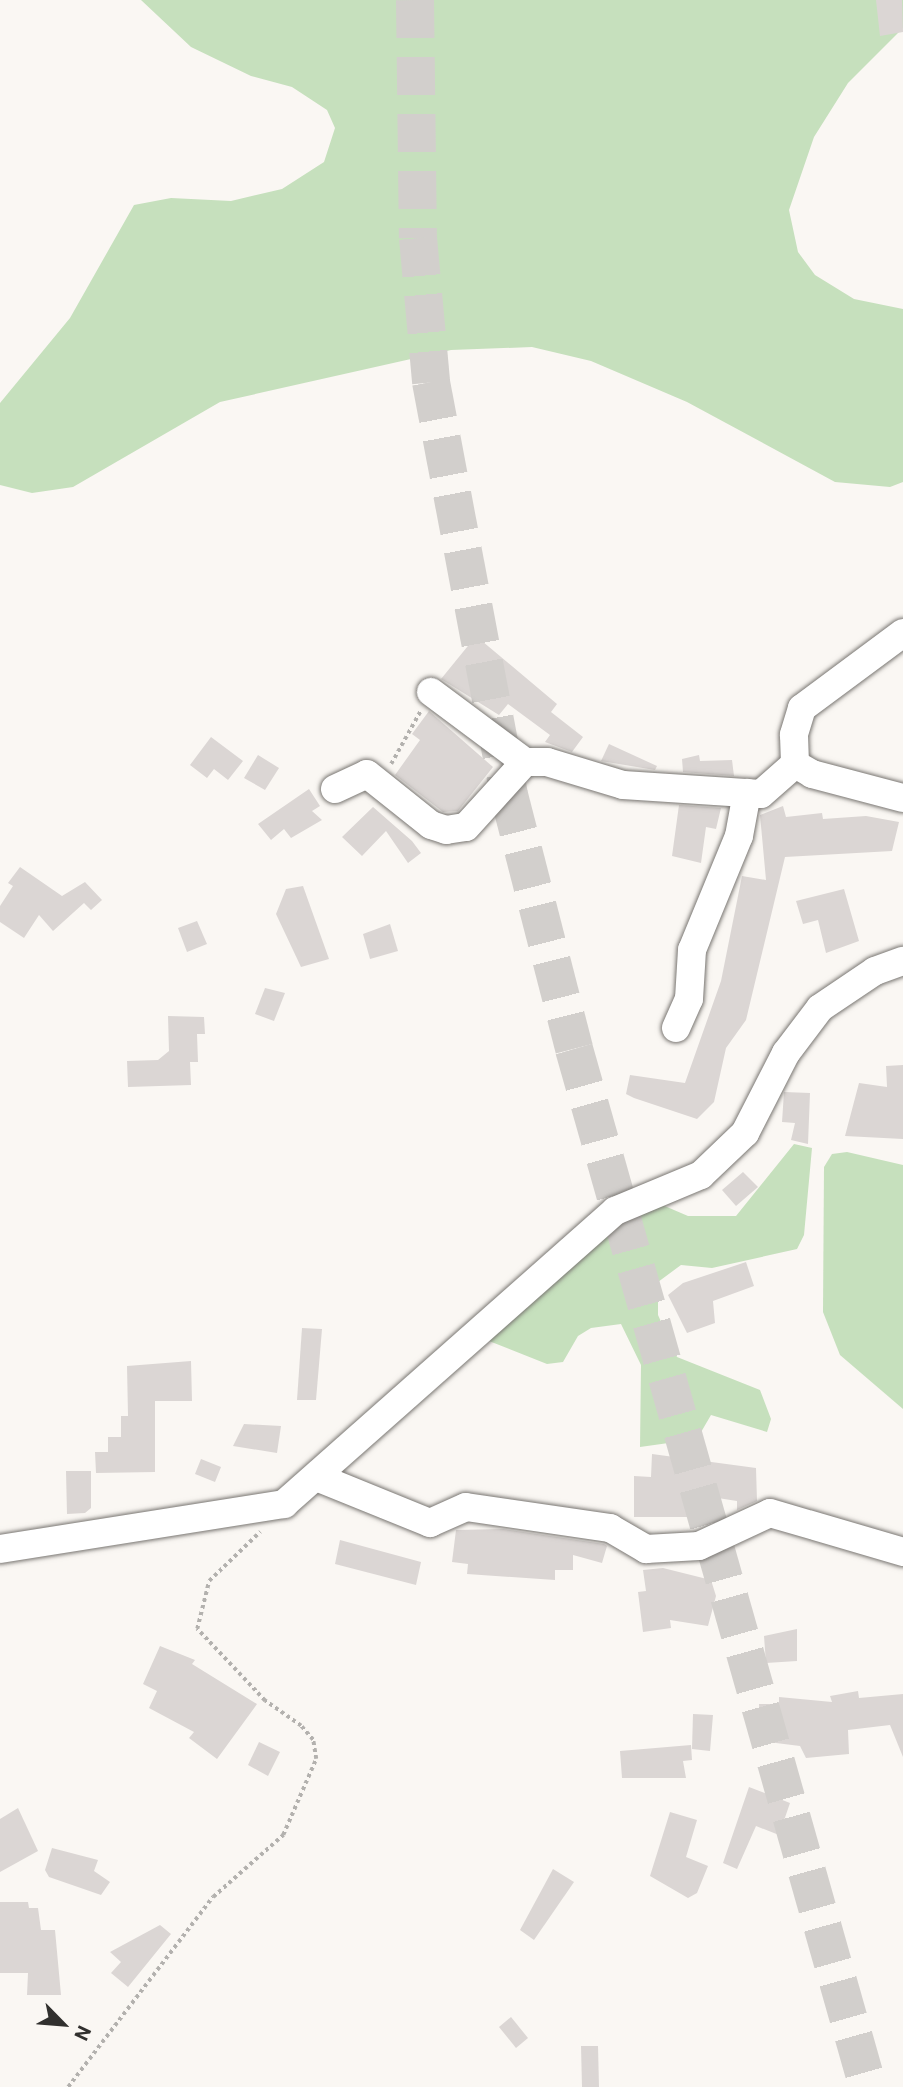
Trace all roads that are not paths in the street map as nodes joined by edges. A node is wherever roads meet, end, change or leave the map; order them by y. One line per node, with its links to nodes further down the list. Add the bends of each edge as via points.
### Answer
1 (903, 633): 4 (street, via 802,708)
2 (431, 692): 3 (street)
3 (525, 762): 5 (street, via 466,827 431,825 381,780 367,774); 6 (street, via 547,762 623,785)
4 (795, 764): 6 (street, via 761,794); 7 (street)
5 (335, 789)
6 (747, 793): 9 (street, via 739,836 692,950 688,999)
7 (903, 798)
8 (903, 961): 10 (street, via 875,971 820,1008 786,1053 745,1133 701,1175 615,1211)
9 (676, 1028)
10 (319, 1478): 11 (street, via 284,1504); 12 (street, via 430,1523 466,1507 610,1528 646,1549 699,1546 770,1513)
11 (0, 1549)
12 (903, 1552)

